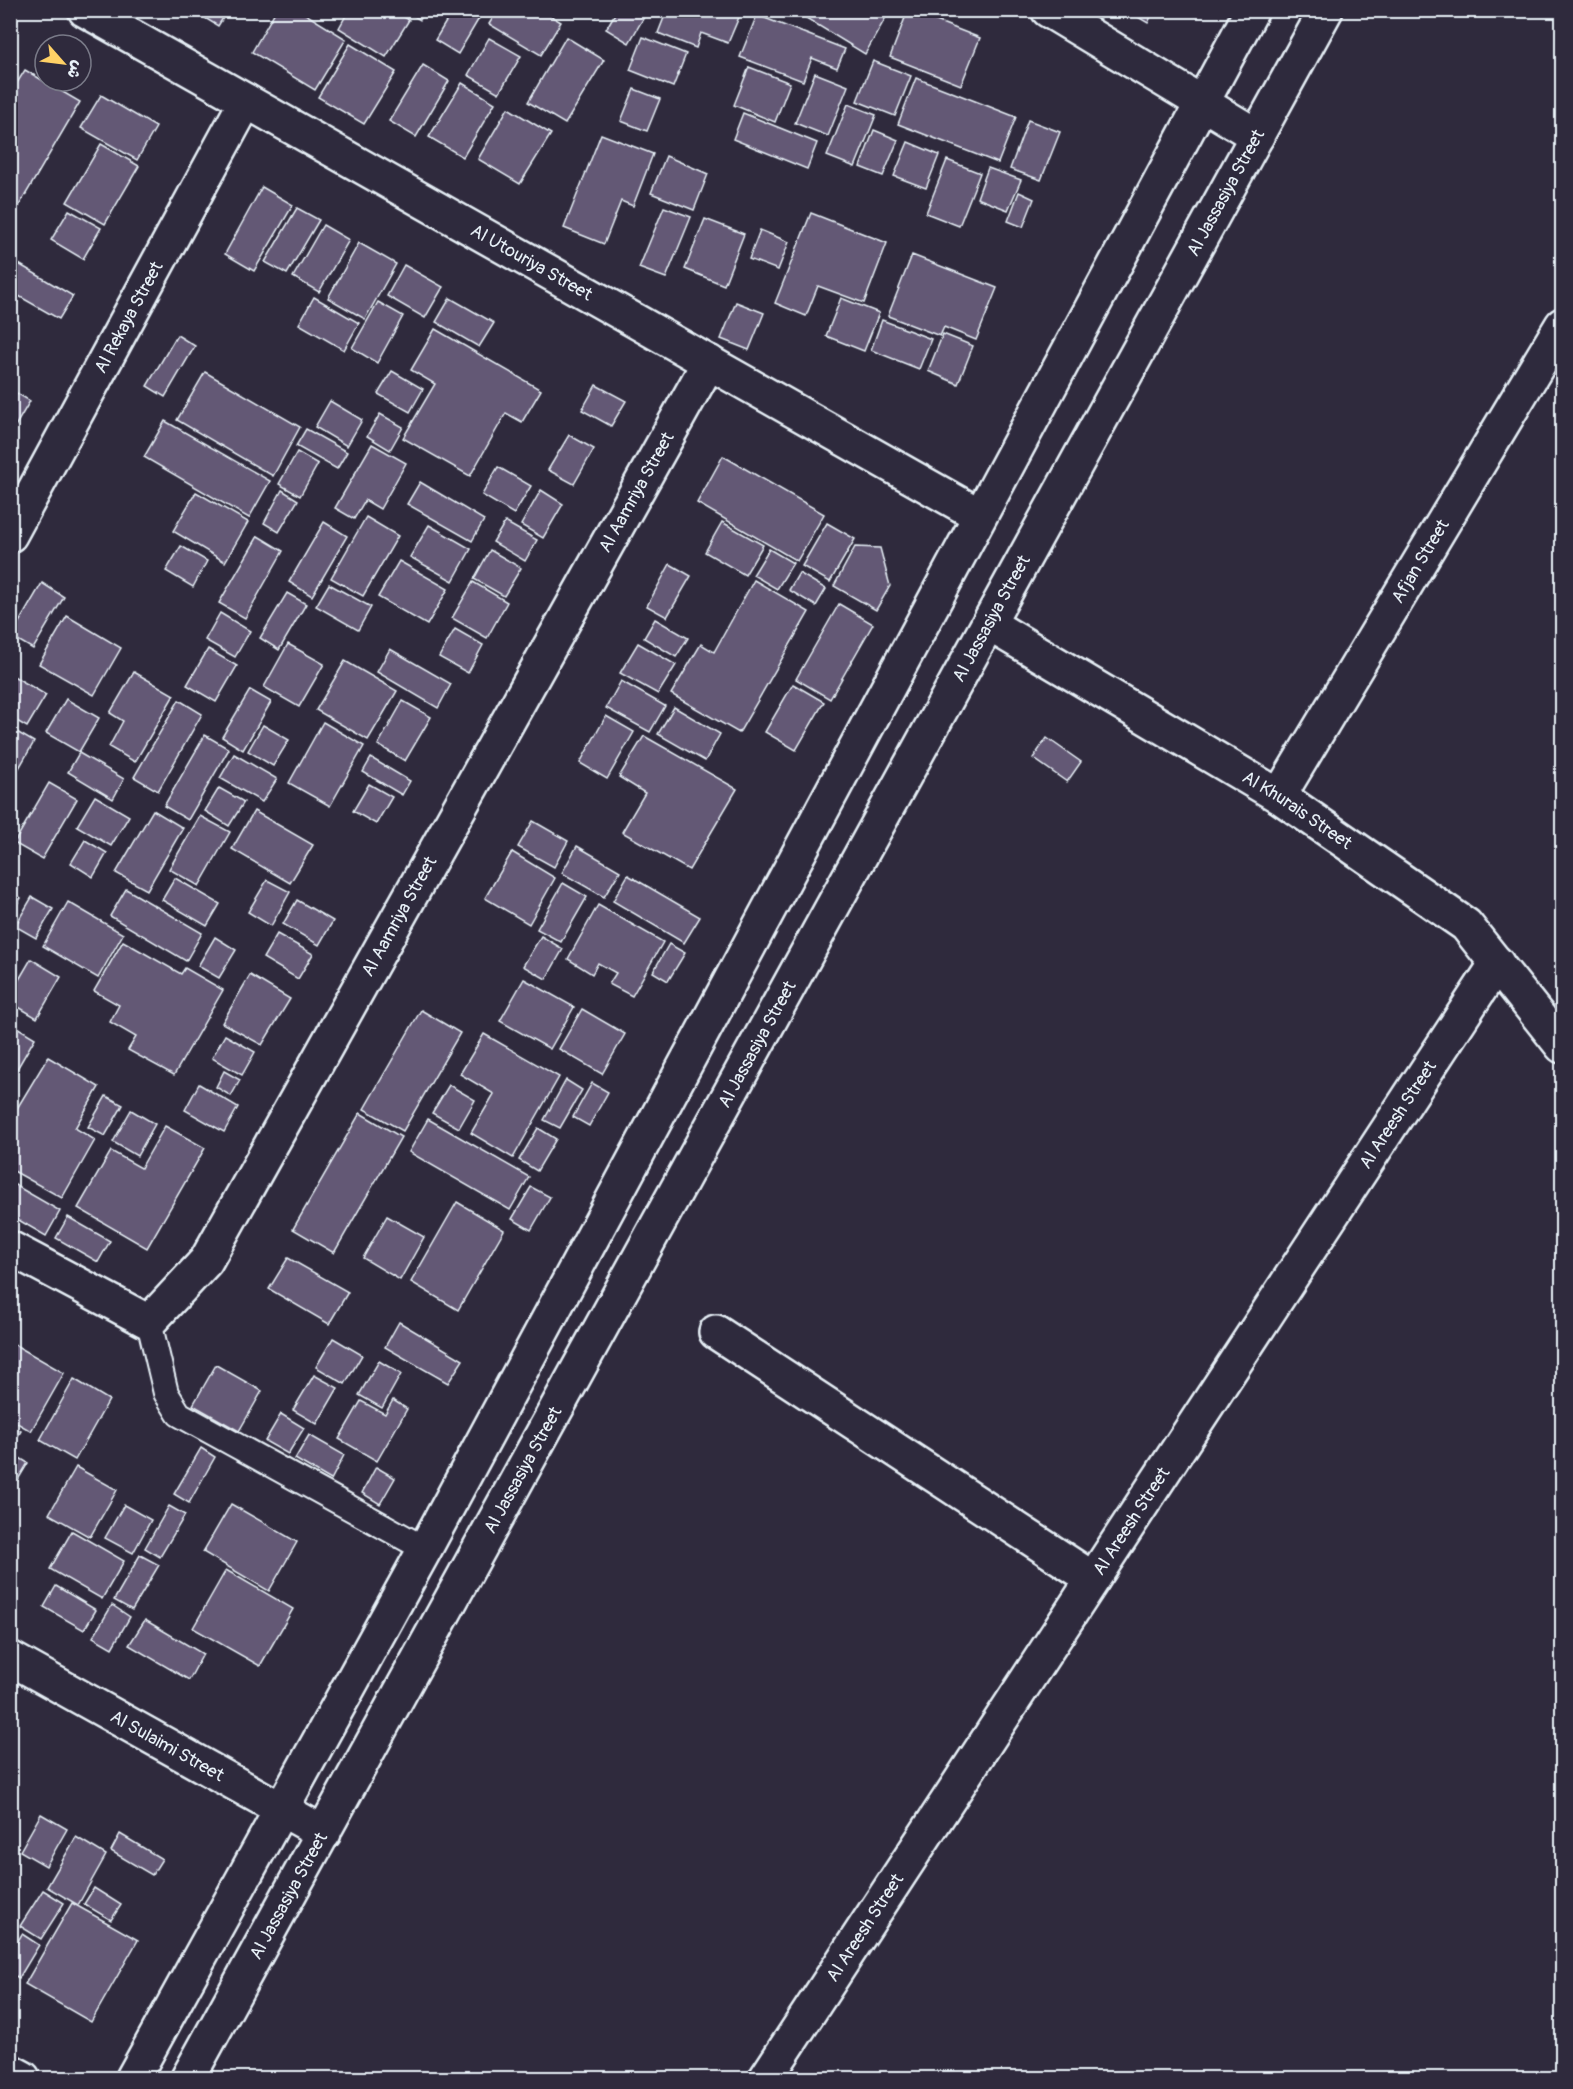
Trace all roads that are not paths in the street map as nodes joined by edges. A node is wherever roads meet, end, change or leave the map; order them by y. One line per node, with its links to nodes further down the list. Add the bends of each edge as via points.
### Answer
1 (86, 10): 5 (street, Al Utouriya Street)
2 (1048, 10): 6 (street)
3 (1252, 10): 6 (street)
4 (1326, 10): 7 (street, Al Jassasiya Street)
5 (246, 100): 9 (street, Al Utouriya Street); 11 (street, Al Rekaya Street)
6 (1201, 103): 7 (street); 10 (street)
7 (1257, 136): 12 (street, Al Jassasiya Street)
8 (1563, 325): 13 (street, Afjan Street)
9 (709, 362): 10 (street, Al Utouriya Street); 17 (street, Al Aamriya Street, via 206,1261)
10 (979, 515): 19 (street)
11 (10, 535)
12 (989, 624): 13 (street, Al Khurais Street); 23 (street, Al Jassasiya Street)
13 (1279, 796): 14 (street, Al Khurais Street, via 1466,925)
14 (1497, 963): 15 (street, Al Khurais Street); 20 (street, Al Areesh Street)
15 (1563, 1046)
16 (10, 1248): 17 (street)
17 (149, 1322): 19 (lane, via 166,1393 179,1414)
18 (716, 1332): 20 (street)
19 (425, 1548): 22 (street)
20 (1094, 1579): 28 (street, Al Areesh Street)
21 (10, 1658): 22 (street, Al Sulaimi Street)
22 (280, 1810): 23 (street, Al Sulaimi Street); 26 (street)
23 (324, 1833): 27 (street, Al Jassasiya Street)
24 (10, 2071): 25 (street)
25 (23, 2079)
26 (133, 2079)
27 (188, 2079)
28 (766, 2079)

